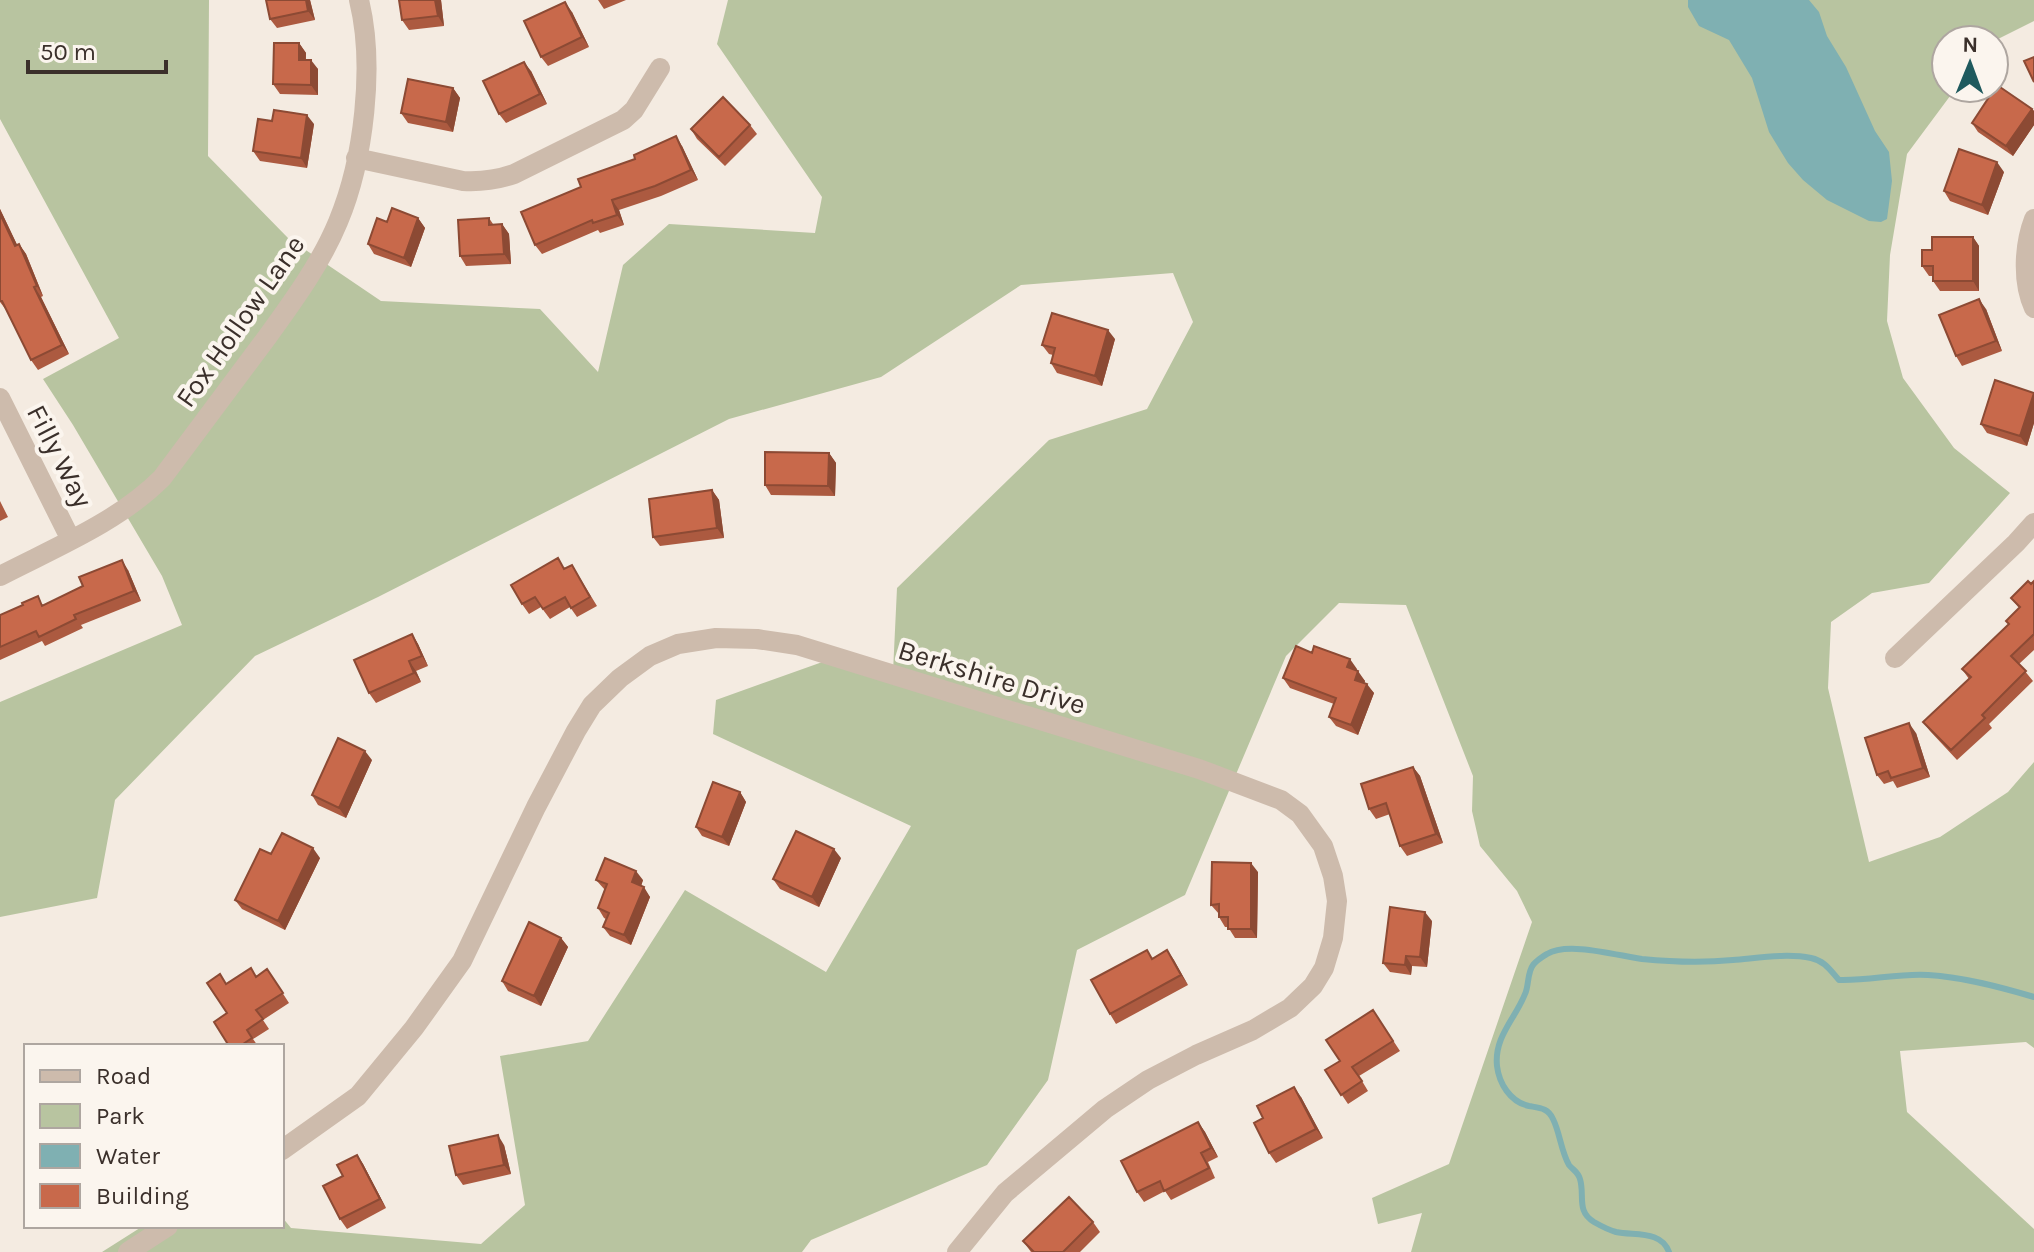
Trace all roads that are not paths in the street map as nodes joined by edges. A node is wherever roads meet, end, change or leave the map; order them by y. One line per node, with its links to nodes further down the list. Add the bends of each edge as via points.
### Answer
1 (359, 0): 3 (street, Fox Hollow Lane, via 367,83)
2 (660, 68): 3 (street, via 623,120 501,178 463,181)
3 (356, 158): 8 (street, Fox Hollow Lane, via 339,221 324,252 215,407 147,493)
4 (2034, 219): 5 (street, via 2026,265)
5 (2034, 308)
6 (0, 398): 8 (street, Filly Way)
7 (2034, 523): 10 (street)
8 (71, 540): 9 (street, Fox Hollow Lane)
9 (0, 576)
10 (1895, 658)
11 (284, 1149): 14 (street, Berkshire Drive, via 358,1096 462,961 592,705 650,656 678,644 716,638 797,645 1199,769 1281,800 1300,814 1323,846 1333,876 1333,938 1313,986 1290,1008 1253,1030 1148,1080 1105,1109 1005,1193)
12 (165, 1228): 13 (street)
13 (128, 1252)
14 (957, 1252)

